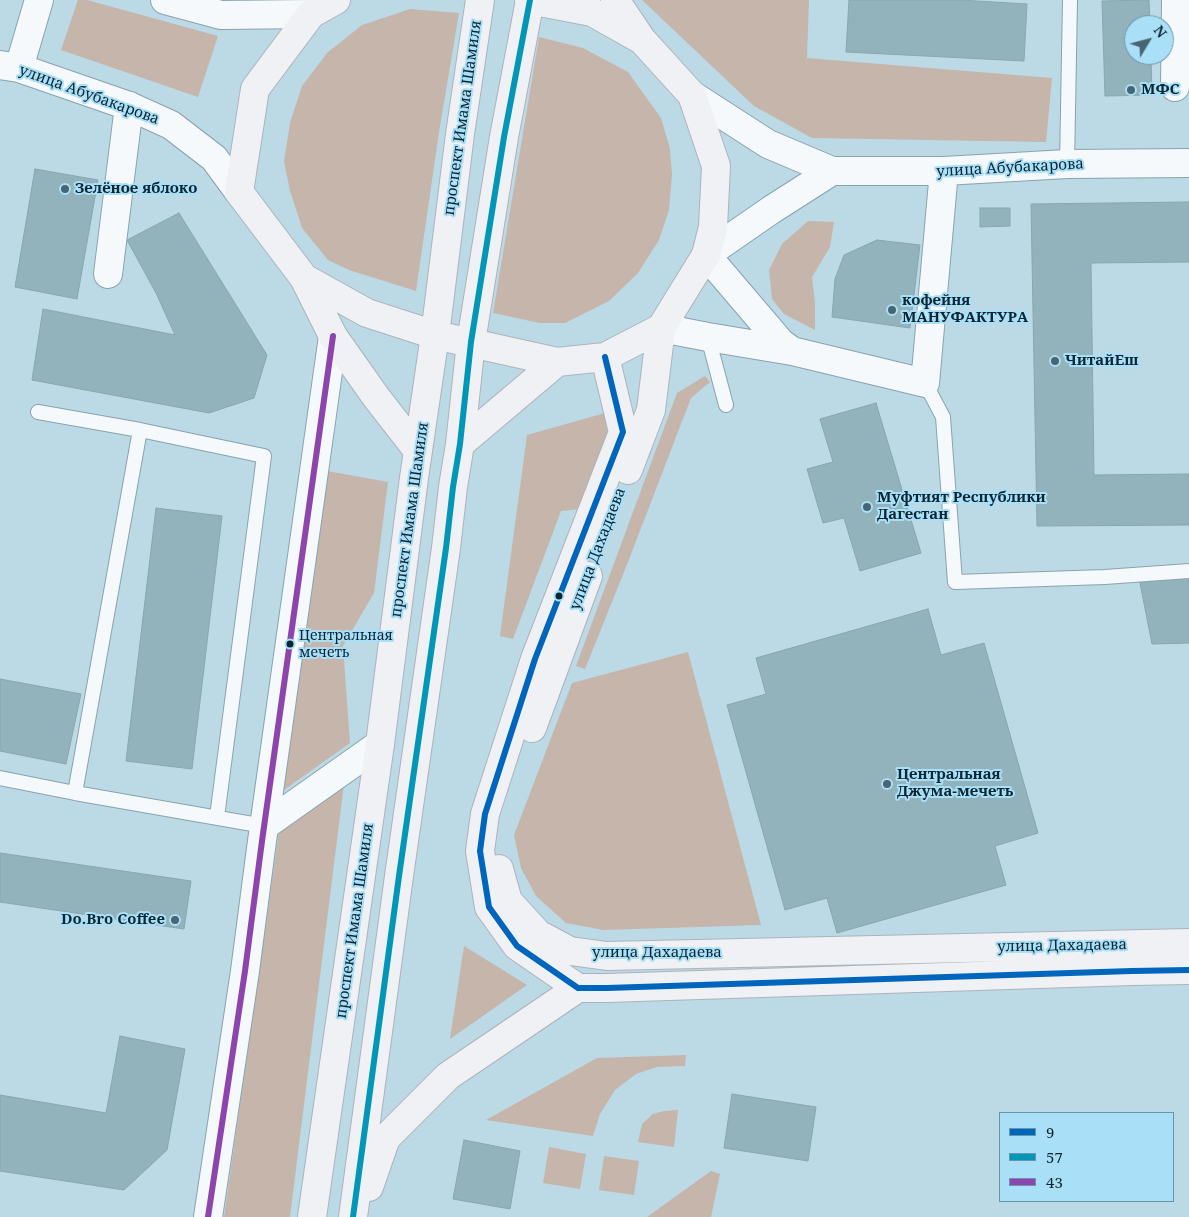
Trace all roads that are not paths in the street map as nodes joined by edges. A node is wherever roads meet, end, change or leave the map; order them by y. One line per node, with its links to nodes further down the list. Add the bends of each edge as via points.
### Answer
1 (39, 0): 11 (street)
2 (165, 0): 9 (street, via 221,15)
3 (336, 0): 9 (main road)
4 (480, 0): 24 (main road, проспект Имама Шамиля)
5 (530, 0): 10 (main road, улица Абубакарова, via 592,12); 27 (main road)
6 (615, 0): 10 (main road)
7 (1070, 0): 16 (lane)
8 (1176, 0): 12 (street)
9 (311, 14): 19 (main road, via 255,89)
10 (642, 40): 13 (main road, улица Абубакарова)
11 (10, 66): 14 (street, улица Абубакарова)
12 (1175, 88)
13 (692, 95): 17 (street, улица Абубакарова, via 768,144); 20 (main road, улица Абубакарова, via 716,166 713,227)
14 (129, 106): 19 (street, улица Абубакарова, via 171,125 214,158); 21 (street)
15 (1189, 163): 16 (street, улица Абубакарова)
16 (1067, 164): 18 (street, улица Абубакарова)
17 (832, 171): 18 (street, улица Абубакарова); 20 (street, улица Абубакарова)
18 (944, 171): 31 (street)
19 (239, 192): 22 (main road, улица Абубакарова)
20 (706, 256): 23 (main road, улица Абубакарова); 28 (street, via 781,343)
21 (108, 274)
22 (304, 278): 24 (main road, улица Абубакарова, via 366,313); 25 (main road)
23 (661, 328): 26 (street); 29 (main road, улица Абубакарова); 43 (main road, улица Дахадаева, via 651,410 499,820 495,858 508,901 538,934 570,951 608,956)
24 (435, 335): 27 (main road, улица Абубакарова); 36 (main road, проспект Имама Шамиля)
25 (333, 336): 36 (main road); 42 (street)
26 (708, 337): 28 (street); 32 (lane)
27 (471, 342): 30 (main road, улица Абубакарова); 35 (main road)
28 (792, 351): 31 (street)
29 (605, 357): 30 (main road, улица Абубакарова); 45 (main road, улица Дахадаева, via 623,432 535,659 485,814 480,851 489,907 517,946)
30 (556, 362): 35 (main road)
31 (925, 383): 37 (lane, via 943,417 955,582)
32 (726, 405)
33 (38, 412): 34 (lane)
34 (140, 430): 40 (lane); 41 (lane, via 264,456)
35 (460, 444): 48 (main road)
36 (418, 451): 38 (main road, проспект Имама Шамиля)
37 (1189, 571)
38 (380, 744): 42 (street); 47 (main road, проспект Имама Шамиля)
39 (0, 778): 40 (lane)
40 (75, 793): 41 (lane)
41 (217, 818): 42 (lane)
42 (263, 834): 46 (street)
43 (1189, 943)
44 (1189, 970): 45 (main road, улица Дахадаева)
45 (578, 988): 49 (main road, via 448,1076 386,1138)
46 (208, 1217)
47 (312, 1217)
48 (353, 1217)
49 (359, 1217)

